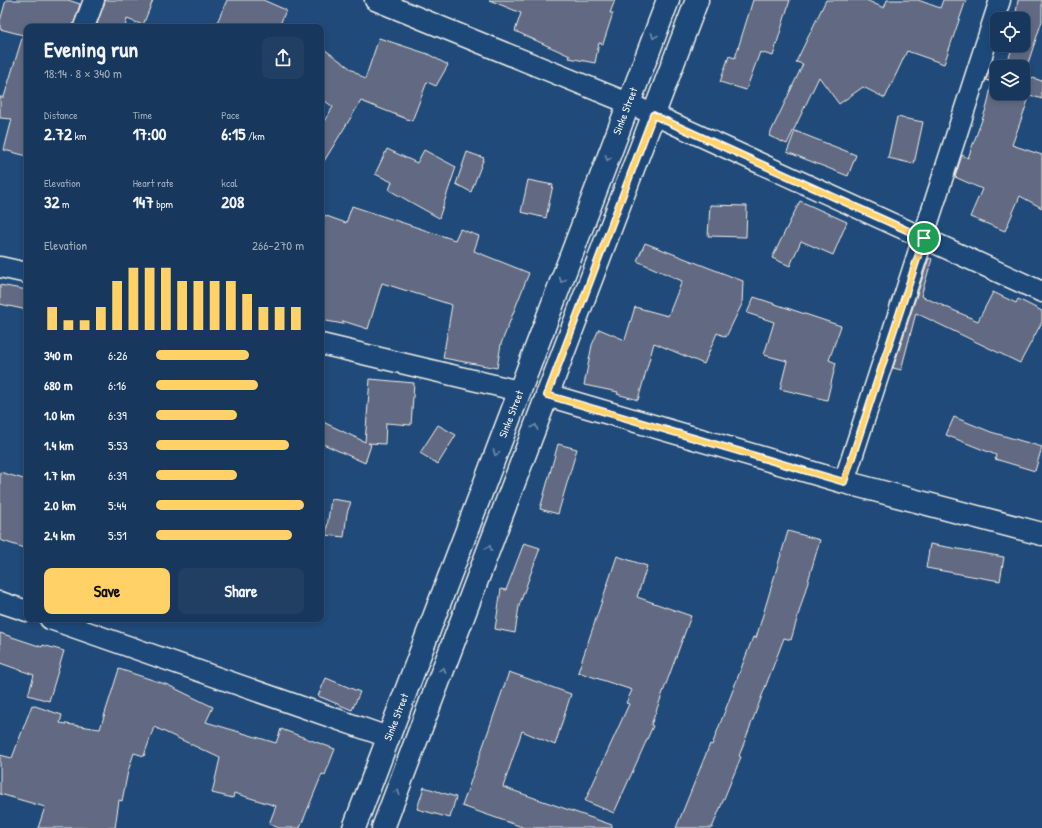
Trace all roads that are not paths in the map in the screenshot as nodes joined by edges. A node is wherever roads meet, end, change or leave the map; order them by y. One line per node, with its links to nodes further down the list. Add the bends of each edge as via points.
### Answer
1 (94, 0): 6 (street)
2 (375, 0): 7 (street)
3 (668, 0): 7 (street, Sinke Street, one-way to 7)
4 (697, 0): 8 (street)
5 (1000, 0): 9 (street)
6 (85, 24)
7 (628, 103): 8 (street); 14 (street, Sinke Street, one-way to 14)
8 (653, 115): 9 (street); 15 (street)
9 (924, 238): 12 (street); 16 (street)
10 (0, 267): 11 (street)
11 (24, 272)
12 (1042, 292)
13 (324, 345): 14 (street)
14 (519, 391): 21 (street, Sinke Street, one-way to 21)
15 (547, 395): 16 (street); 23 (street, one-way to 15)
16 (844, 482): 17 (street)
17 (1042, 534)
18 (0, 602): 19 (street)
19 (24, 610)
20 (59, 622): 21 (street)
21 (388, 737): 22 (street, Sinke Street)
22 (354, 828)
23 (383, 828)

